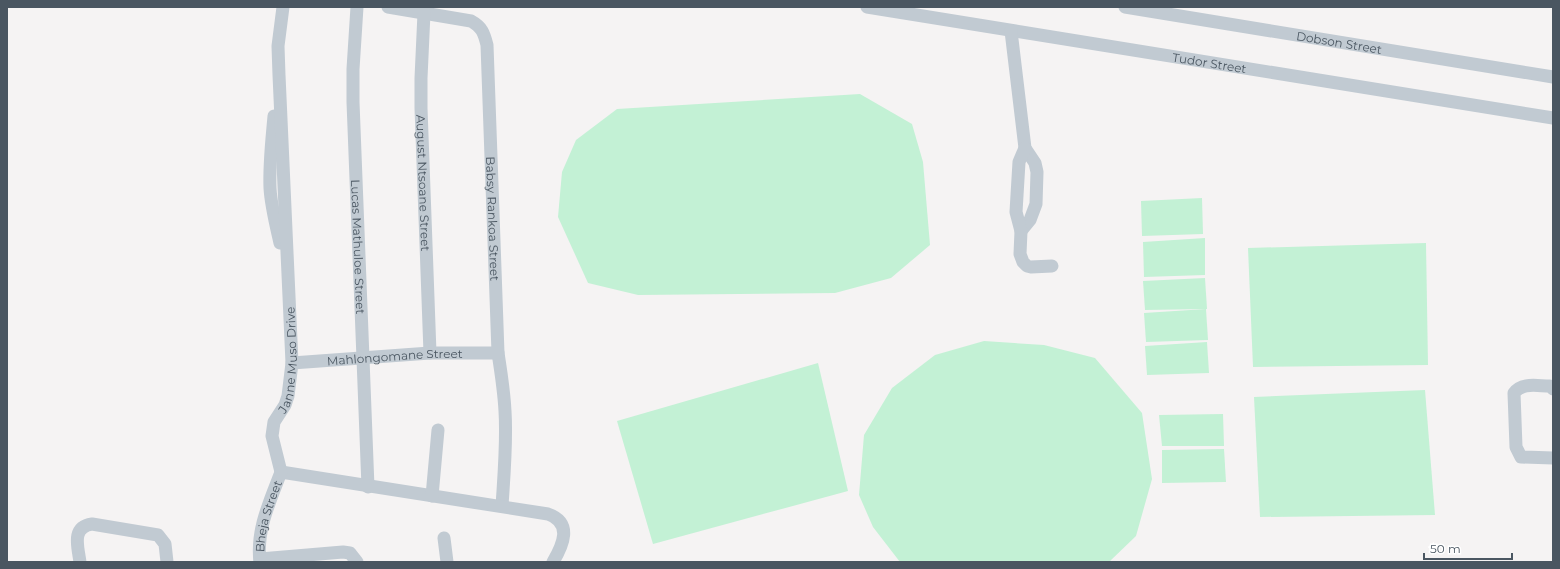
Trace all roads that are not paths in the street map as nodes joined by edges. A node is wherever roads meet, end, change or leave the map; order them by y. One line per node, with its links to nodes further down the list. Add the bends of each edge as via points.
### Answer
1 (283, 7): 16 (street, Janne Muso Drive, via 278,46 279,75 271,148 270,188 287,268)
2 (357, 7): 15 (street, Lucas Mathuloe Street, via 353,102)
3 (388, 7): 6 (street, Babsy Rankoa Street)
4 (867, 7): 7 (street, Tudor Street)
5 (1125, 7): 8 (street, Dobson Street)
6 (424, 13): 13 (street, August Ntsoane Street, via 421,108); 14 (street, Babsy Rankoa Street, via 480,26 487,44)
7 (1010, 31): 9 (street, Tudor Street); 10 (street)
8 (1553, 77)
9 (1553, 118)
10 (1025, 148): 11 (street, via 1019,162 1016,212); 11 (street, via 1035,163 1037,172 1036,204 1030,220)
11 (1021, 231): 12 (street, via 1020,254 1027,266)
12 (1052, 266)
13 (430, 353): 14 (street, Mahlongomane Street); 15 (street, Mahlongomane Street)
14 (498, 353): 23 (street, Babsy Rankoa Street, via 506,428)
15 (364, 358): 16 (street, Mahlongomane Street); 21 (street, Lucas Mathuloe Street)
16 (292, 363): 20 (street, Janne Muso Drive, via 288,396 274,422 272,436)
17 (1553, 389): 19 (street, via 1550,386 1526,386 1517,388 1514,393 1516,448 1519,454 1521,457)
18 (438, 430): 22 (street)
19 (1553, 458)
20 (281, 472): 21 (street); 25 (street, Bheja Street, via 261,530)
21 (368, 487): 22 (street)
22 (432, 496): 23 (street)
23 (502, 506): 30 (street, via 555,516 563,526 564,533 560,550)
24 (444, 538): 29 (street)
25 (260, 561): 28 (street, via 343,552 350,553)
26 (80, 562): 27 (street, via 78,533 83,527 92,524 158,535 164,544)
27 (167, 562)
28 (357, 562)
29 (447, 562)
30 (552, 562)

